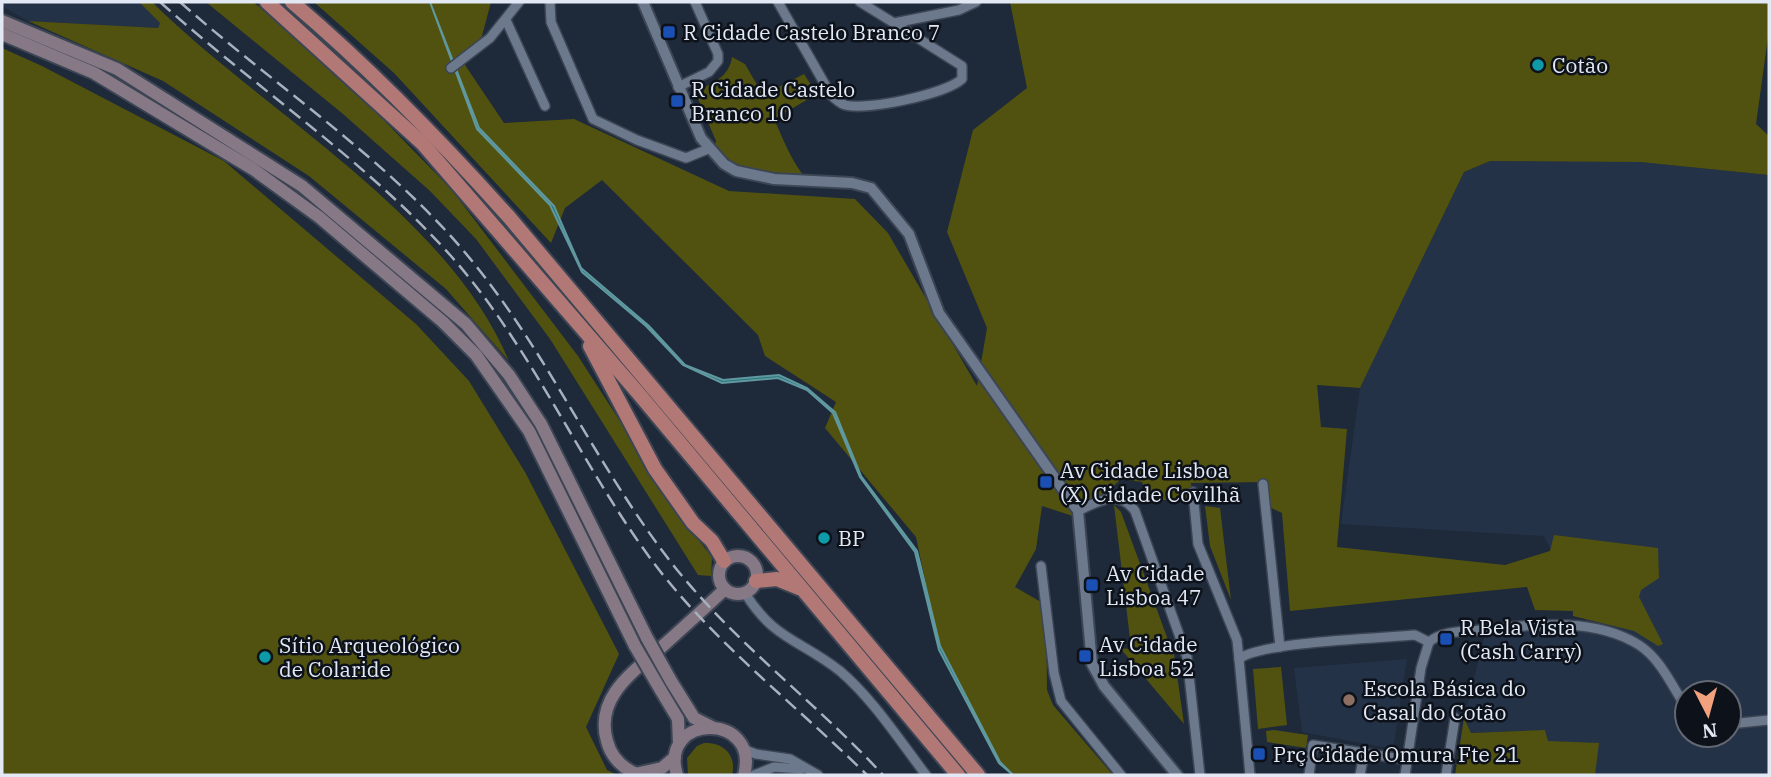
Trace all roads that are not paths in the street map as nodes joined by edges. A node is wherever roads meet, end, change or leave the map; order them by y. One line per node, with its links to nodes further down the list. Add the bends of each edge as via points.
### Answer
1 (267, 2): 18 (highway, via 422,143)
2 (292, 2): 48 (highway, via 435,134)
3 (519, 2): 10 (street)
4 (550, 2): 17 (street, via 551,22 593,119 686,158)
5 (643, 2): 15 (street)
6 (695, 2): 15 (street, via 718,61 709,72)
7 (778, 2): 12 (street, via 831,95 843,104 865,105 928,94 962,79 962,66)
8 (860, 2): 12 (street)
9 (976, 2): 12 (street, via 959,10)
10 (506, 20): 14 (street); 16 (street)
11 (2, 21): 35 (main road, bridge, via 117,69 302,186 466,324 509,375 541,424 671,681 694,718)
12 (894, 23)
13 (2, 34): 36 (main road, bridge, via 94,74 253,169 319,217 443,321 476,355 529,431 635,646 678,719)
14 (451, 68)
15 (678, 87): 17 (street)
16 (545, 106)
17 (708, 149): 21 (street, via 736,171 871,188 909,234 939,313 963,351)
18 (580, 326): 22 (highway, via 654,469); 26 (highway)
19 (1263, 484): 29 (street)
20 (1193, 492): 30 (street, via 1198,544 1237,640)
21 (1078, 511): 50 (street, via 1092,664 1104,686); 51 (street, via 1112,497 1135,511 1187,657)
22 (724, 561): 24 (main road, via 735,555 748,558 756,568); 25 (main road, via 719,579)
23 (1041, 566): 49 (street, via 1060,701)
24 (756, 581): 26 (highway, via 777,579); 27 (main road)
25 (726, 589): 27 (main road); 42 (main road, via 637,666 609,704 608,747)
26 (803, 589): 47 (highway)
27 (745, 593): 46 (street, via 773,628 840,671)
28 (1429, 642): 29 (street, via 1415,635); 31 (street, via 1447,633 1527,625 1575,626 1627,638 1652,656); 40 (street)
29 (1280, 647): 30 (street)
30 (1239, 659): 52 (street)
31 (1673, 688)
32 (1455, 718): 56 (street)
33 (1769, 720): 34 (street)
34 (1743, 723)
35 (712, 727): 36 (main road, via 694,731); 37 (main road, via 731,734)
36 (679, 744): 39 (main road)
37 (743, 749): 41 (street, via 790,758); 44 (main road)
38 (1364, 754): 40 (street); 53 (street, via 1313,745); 54 (street)
39 (675, 757): 42 (main road, via 662,768); 43 (main road)
40 (1408, 760): 55 (street)
41 (814, 773): 45 (street, via 774,767)
42 (637, 775)
43 (677, 775)
44 (744, 775)
45 (754, 775)
46 (926, 775)
47 (958, 775)
48 (978, 775)
49 (1121, 775)
50 (1177, 775)
51 (1200, 775)
52 (1250, 775)
53 (1308, 775)
54 (1360, 775)
55 (1405, 775)
56 (1446, 775)

